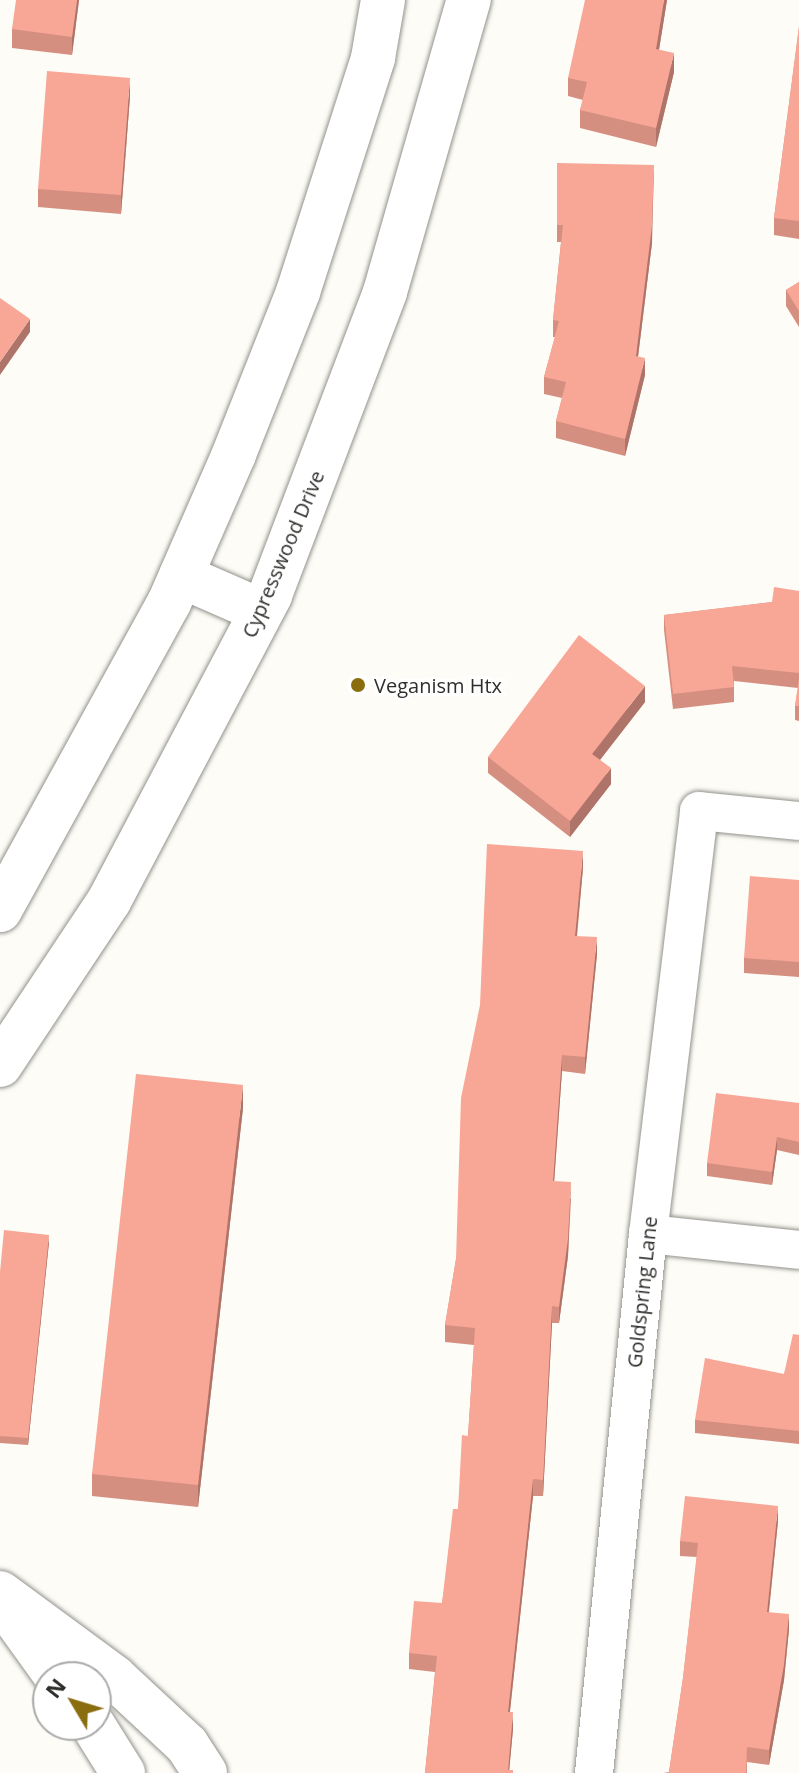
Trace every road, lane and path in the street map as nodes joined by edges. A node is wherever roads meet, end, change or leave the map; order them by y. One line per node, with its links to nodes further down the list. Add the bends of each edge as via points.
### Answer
1 (383, 0): 3 (main road, via 373,58 298,292)
2 (469, 0): 4 (main road, Cypresswood Drive, via 385,292)
3 (181, 576): 4 (main road); 6 (main road)
4 (261, 611): 7 (main road, Cypresswood Drive, via 109,901)
5 (799, 821): 8 (street, Goldspring Lane, via 699,811)
6 (0, 910)
7 (0, 1065)
8 (648, 1234): 9 (street); 15 (street, Goldspring Lane)
9 (799, 1250)
10 (0, 1596): 11 (main road); 14 (main road, via 114,1677 187,1745)
11 (46, 1661)
12 (103, 1741): 13 (main road)
13 (123, 1773)
14 (205, 1773)
15 (594, 1773)

